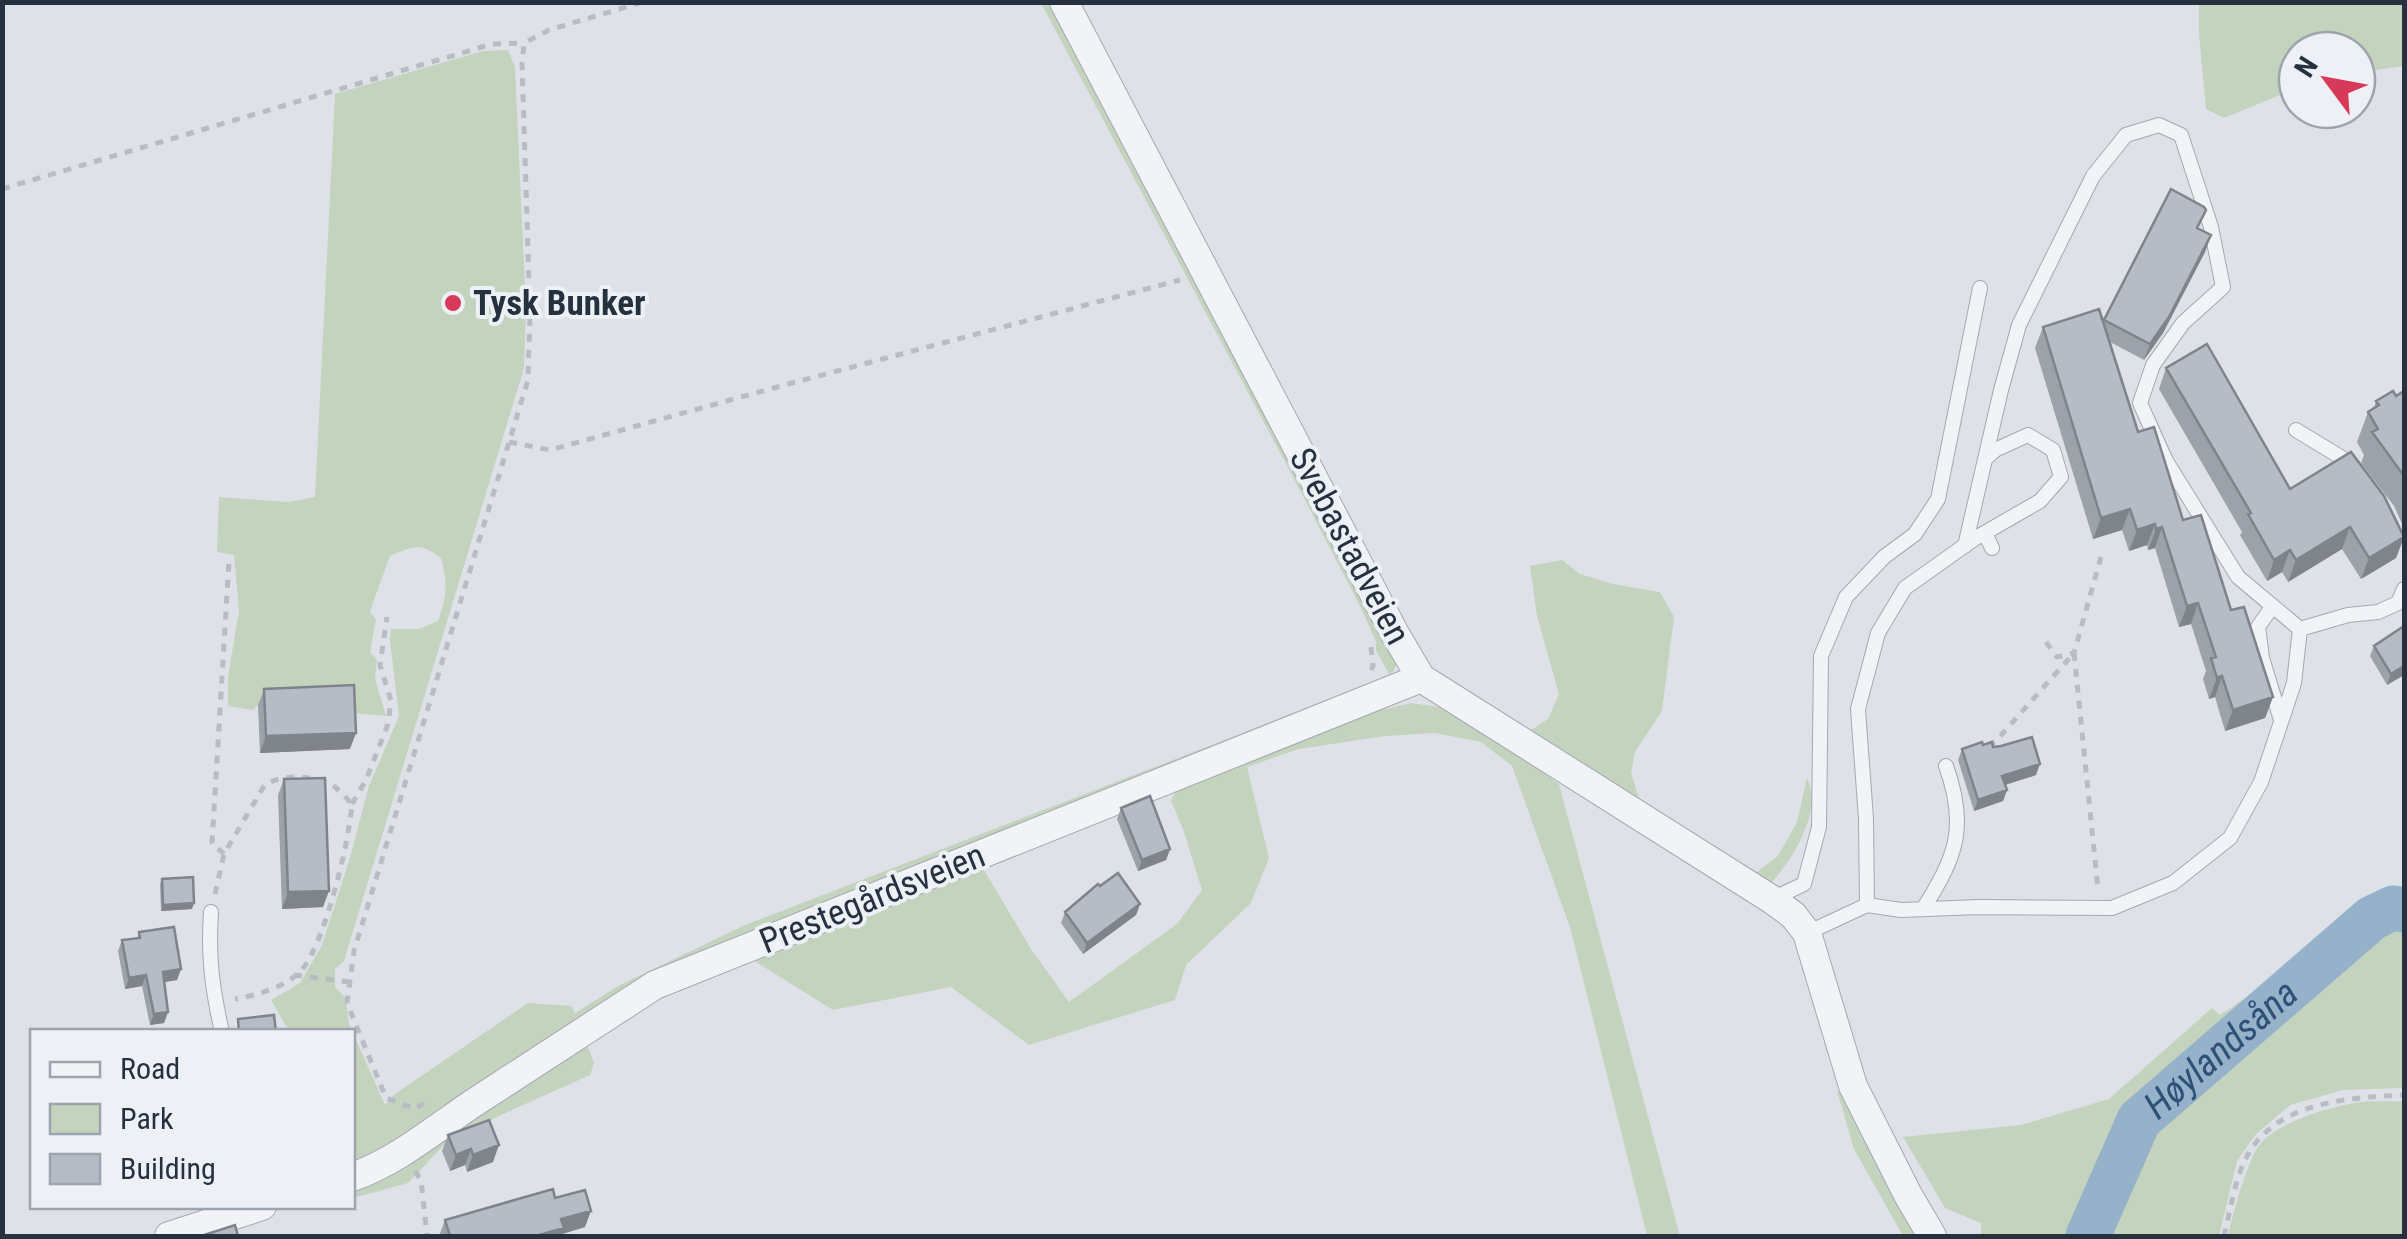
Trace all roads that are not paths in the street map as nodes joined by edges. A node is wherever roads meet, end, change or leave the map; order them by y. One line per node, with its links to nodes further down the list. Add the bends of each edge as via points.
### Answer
1 (1064, 2): 12 (street, Svebastadveien)
2 (1980, 288): 15 (lane, via 1938,500 1915,534 1846,598 1822,656 1819,827 1804,884)
3 (2296, 430): 5 (lane, via 2347,462)
4 (1984, 460): 6 (lane, via 2028,435 2054,450 2061,477 2040,501); 7 (lane); 10 (lane, via 2019,325 2094,176 2126,136 2158,125 2180,135 2223,286 2153,364 2140,403 2166,462 2238,577)
5 (2366, 487)
6 (1985, 533): 7 (lane); 8 (lane)
7 (1964, 546): 16 (lane, via 1905,588 1878,633 1858,709)
8 (1992, 548)
9 (2402, 596): 11 (lane, via 2378,612)
10 (2272, 607): 11 (lane); 13 (lane, via 2258,627)
11 (2300, 629): 13 (lane)
12 (1422, 678): 15 (street, Svebastadveien); 21 (street, Prestegårdsveien, via 656,985)
13 (2282, 720): 17 (lane, via 2261,782 2230,838 2173,883 2112,908)
14 (1946, 766): 17 (lane, via 1958,835 1944,876)
15 (1771, 899): 19 (street, Svebastadveien)
16 (1866, 905): 17 (lane); 19 (lane)
17 (1922, 910)
18 (211, 912): 20 (lane, via 208,949)
19 (1806, 933): 24 (street, Svebastadveien, via 1853,1086)
20 (221, 1029)
21 (355, 1176)
22 (247, 1209): 23 (street)
23 (168, 1236)
24 (1932, 1236)

